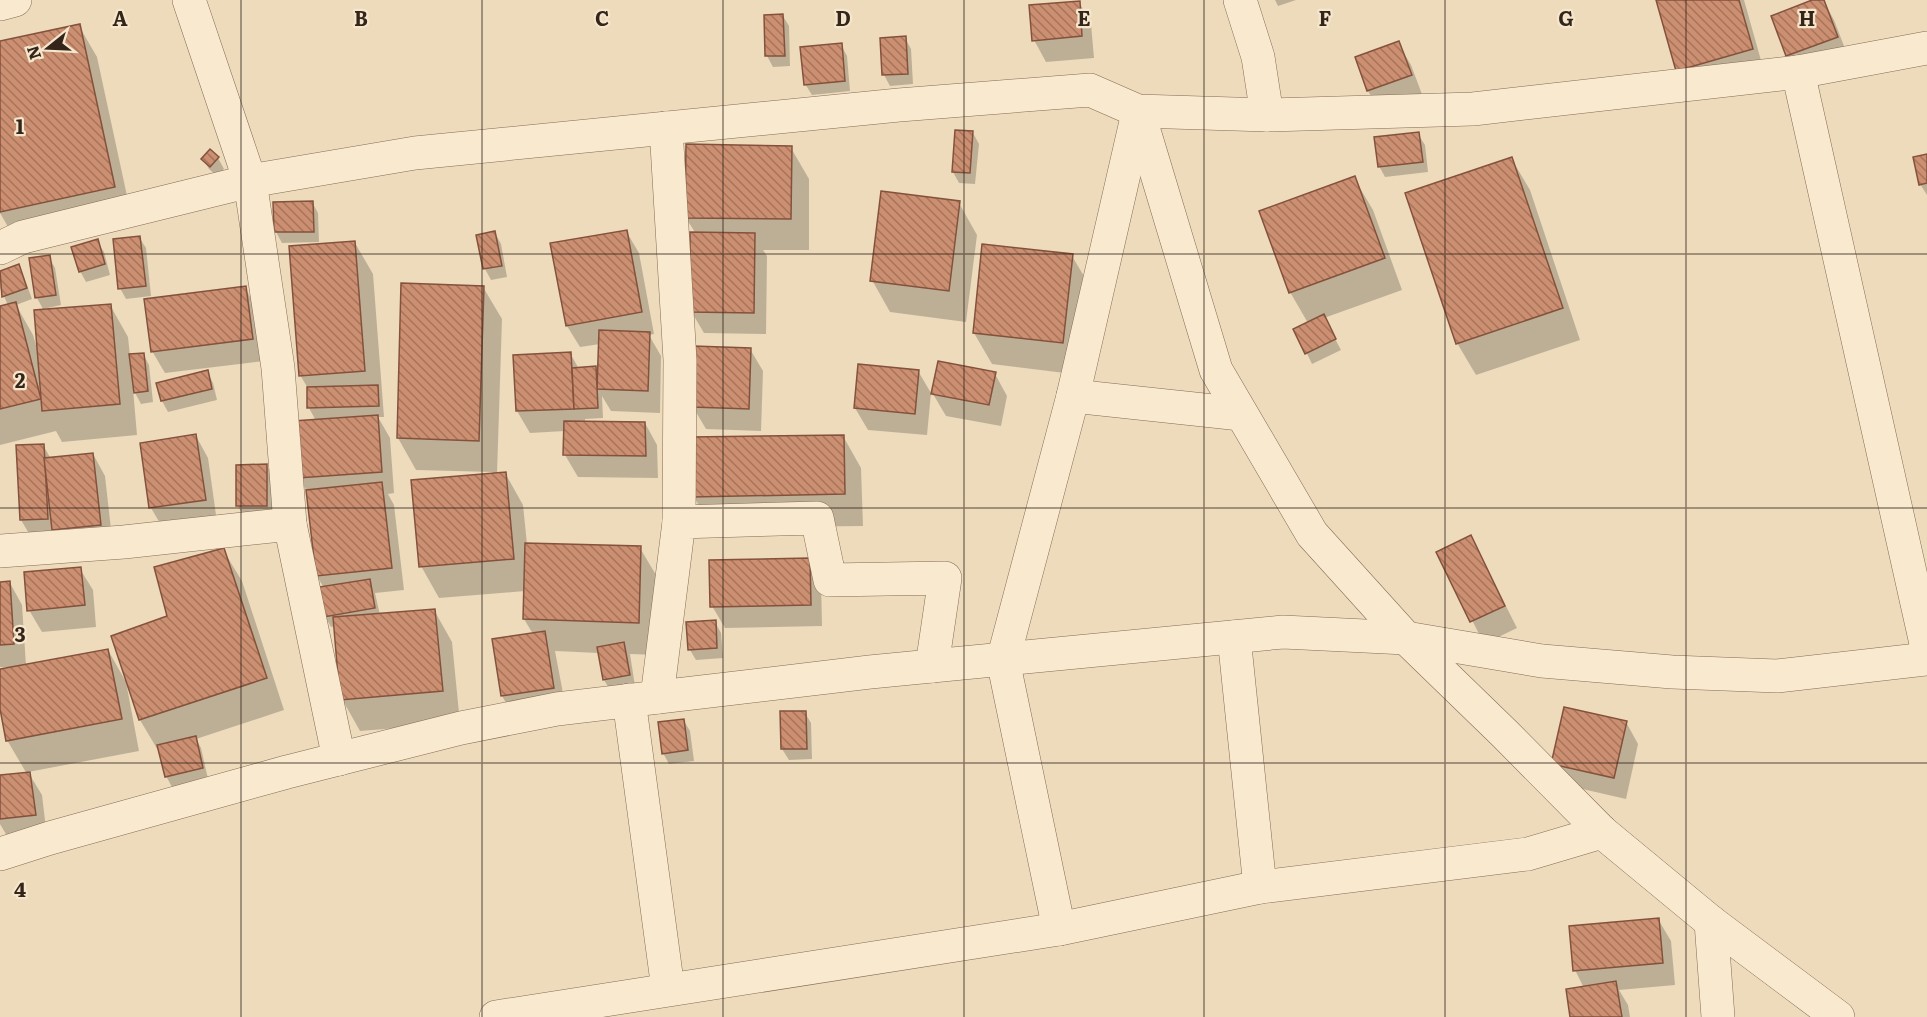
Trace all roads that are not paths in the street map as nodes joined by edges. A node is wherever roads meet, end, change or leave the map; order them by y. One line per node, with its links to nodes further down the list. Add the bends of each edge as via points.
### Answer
1 (15, 0): 4 (street)
2 (189, 0): 10 (street)
3 (1240, 0): 8 (street, via 1258,57)
4 (0, 4)
5 (1927, 48): 6 (street)
6 (1798, 72): 8 (street, via 1473,109); 19 (street)
7 (1138, 111): 8 (street); 9 (street, via 1090,90); 12 (street); 13 (street, via 1216,370)
8 (1267, 115)
9 (666, 128): 10 (street, via 415,153); 14 (street, via 680,360)
10 (250, 181): 11 (street, via 23,237); 15 (street, via 278,368)
11 (0, 248)
12 (1073, 396): 13 (street); 20 (street)
13 (1241, 414): 18 (street, via 1312,534)
14 (679, 522): 22 (street, via 817,518 830,580 945,578); 23 (street)
15 (290, 524): 16 (street); 24 (street)
16 (0, 551)
17 (1234, 638): 18 (street, via 1283,632); 20 (street); 27 (street)
18 (1406, 638): 21 (street, via 1542,661 1672,672 1777,676); 25 (street)
19 (1927, 648)
20 (1003, 660): 22 (street); 29 (street)
21 (1927, 660)
22 (932, 666): 23 (street)
23 (643, 698): 24 (street, via 482,723); 30 (street)
24 (339, 759): 26 (street)
25 (1602, 832): 27 (street, via 1527,854); 28 (street)
26 (0, 854)
27 (1260, 887): 29 (street)
28 (1711, 922): 32 (street); 33 (street)
29 (1059, 929): 30 (street)
30 (668, 990): 31 (street)
31 (496, 1017)
32 (1718, 1017)
33 (1838, 1017)

